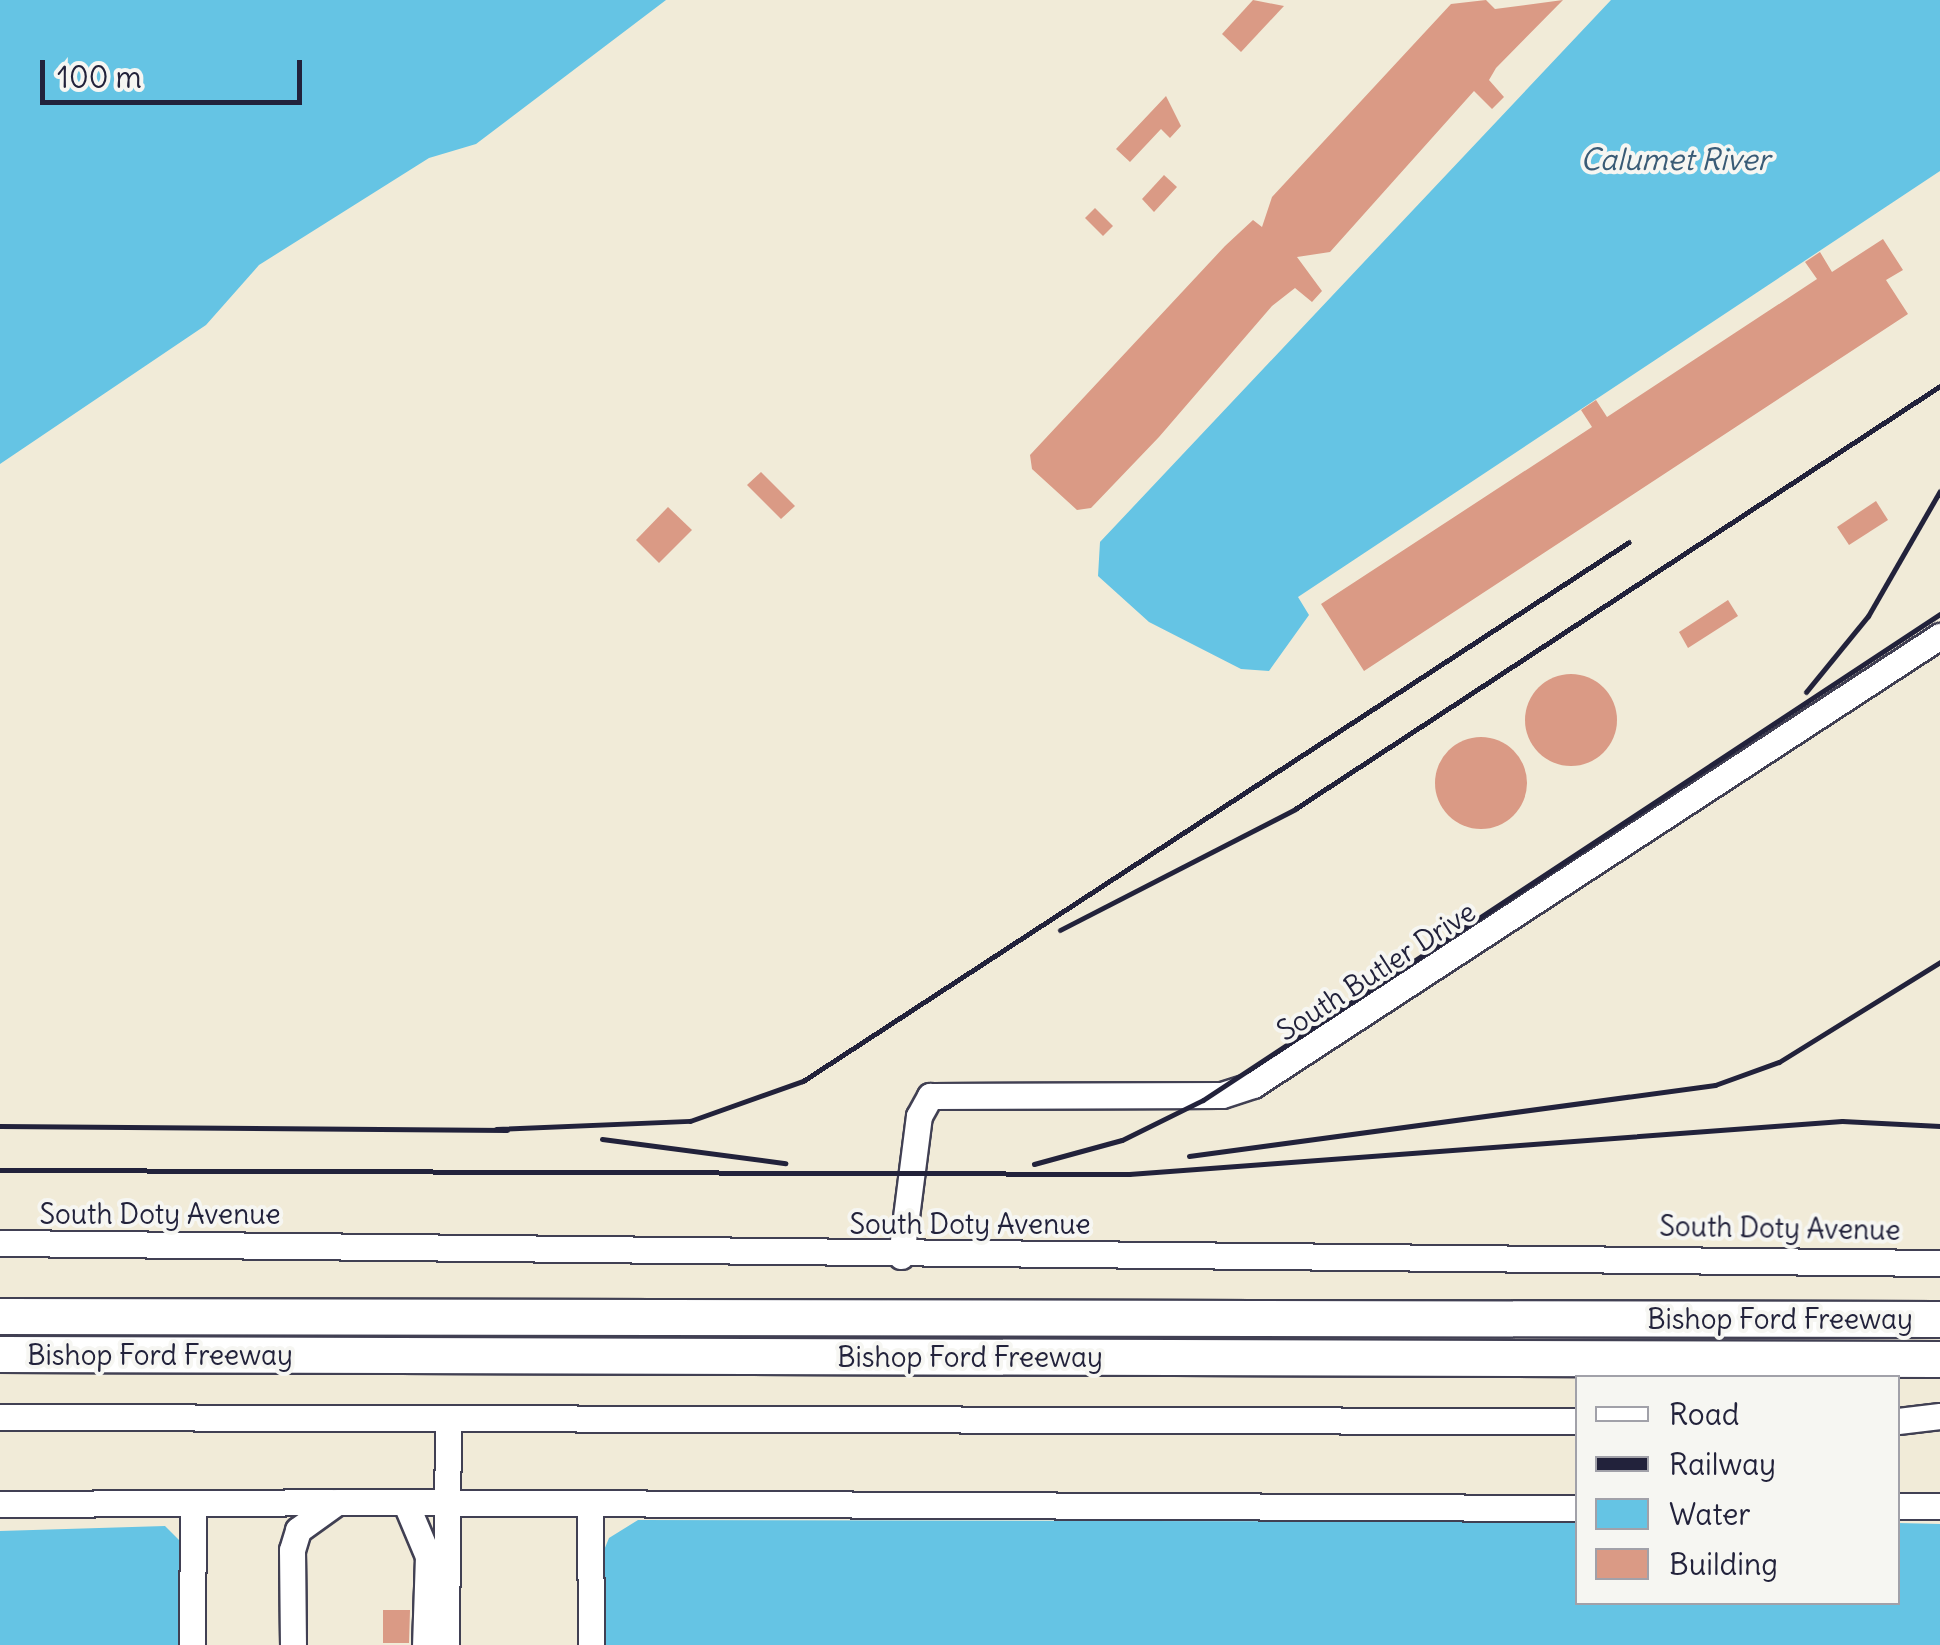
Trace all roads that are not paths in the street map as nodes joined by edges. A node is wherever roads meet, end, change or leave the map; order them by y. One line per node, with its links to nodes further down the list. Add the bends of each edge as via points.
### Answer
1 (1940, 636): 3 (street, South Butler Drive, via 1253,1084 1222,1096 930,1096 919,1116)
2 (0, 1243): 3 (street, South Doty Avenue, via 670,1246)
3 (901, 1256): 4 (street, South Doty Avenue)
4 (1940, 1263)
5 (0, 1316): 6 (highway, Bishop Ford Freeway)
6 (1940, 1319)
7 (0, 1354): 8 (highway, Bishop Ford Freeway)
8 (1940, 1359)
9 (1940, 1416): 12 (street)
10 (0, 1417): 11 (street)
11 (448, 1418): 13 (street); 18 (street)
12 (1900, 1420)
13 (1575, 1421)
14 (337, 1502): 15 (street); 17 (street); 24 (street, via 298,1530 292,1550)
15 (193, 1503): 16 (street); 23 (street)
16 (0, 1504)
17 (406, 1504): 18 (street); 25 (street, via 428,1556)
18 (448, 1505): 19 (street); 26 (street)
19 (590, 1506): 22 (street); 27 (street)
20 (1900, 1506): 21 (street)
21 (1940, 1506)
22 (1575, 1508)
23 (192, 1645)
24 (293, 1645)
25 (425, 1645)
26 (446, 1645)
27 (591, 1645)

